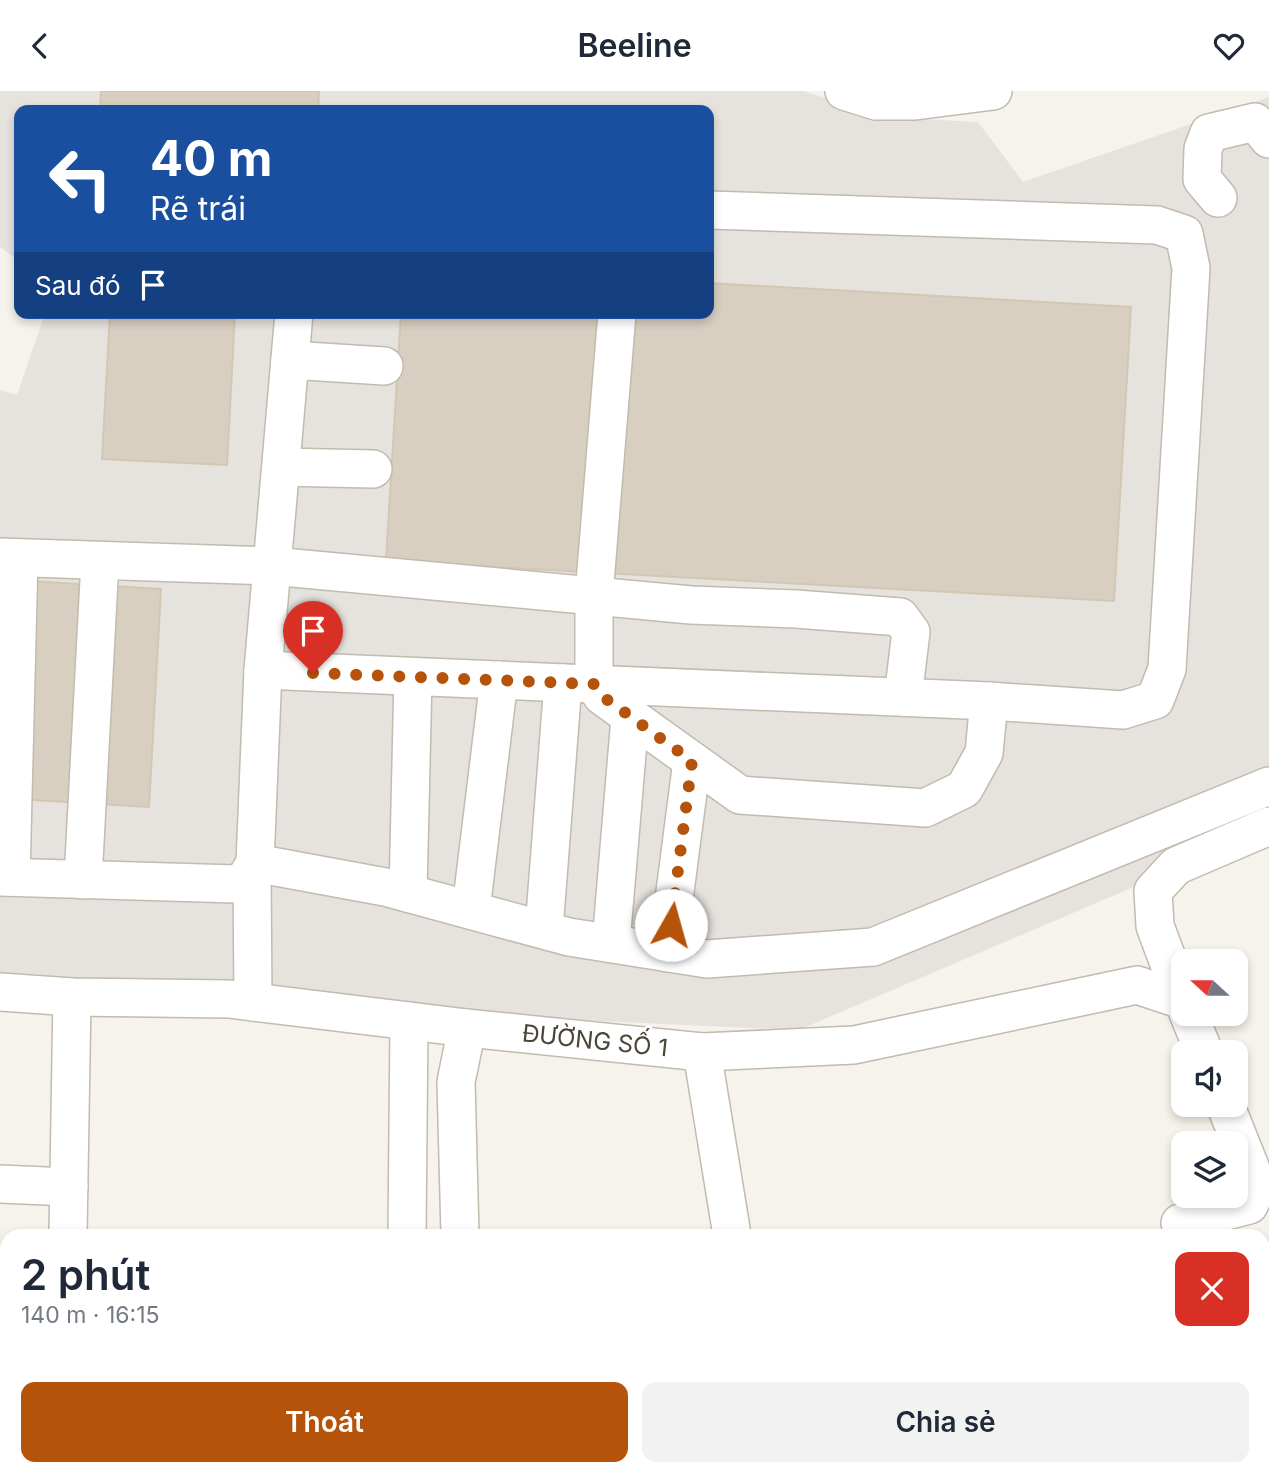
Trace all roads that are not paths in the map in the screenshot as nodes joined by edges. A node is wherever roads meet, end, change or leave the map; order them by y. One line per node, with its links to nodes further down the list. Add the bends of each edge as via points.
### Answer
1 (844, 91): 3 (street, via 876,101)
2 (993, 91): 3 (street)
3 (929, 96)
4 (1269, 139): 5 (street, via 1255,122 1209,134 1203,149 1202,179)
5 (1217, 198)
6 (714, 210): 22 (street, via 1157,225 1184,234 1191,268 1169,642 1167,669 1156,700 1123,709)
7 (293, 319): 9 (street)
8 (617, 319): 16 (street)
9 (290, 360): 10 (street); 11 (street)
10 (384, 366)
11 (281, 467): 12 (street); 15 (street)
12 (373, 469)
13 (10, 558): 14 (street); 28 (street)
14 (100, 561): 15 (street); 29 (street)
15 (272, 566): 16 (street); 17 (street)
16 (594, 595): 20 (street); 21 (street, via 900,617 911,632)
17 (263, 670): 18 (street); 27 (street)
18 (414, 677): 19 (street); 30 (street)
19 (499, 680): 20 (street); 31 (street)
20 (579, 684): 21 (street); 23 (street); 32 (street)
21 (904, 697): 22 (street)
22 (989, 701): 24 (street, via 984,753 964,789 925,808 740,795)
23 (629, 717): 24 (street); 33 (street)
24 (692, 761): 34 (street)
25 (1269, 786): 34 (street, via 873,947 707,959)
26 (1269, 826): 35 (street, via 1176,866 1153,891 1155,926)
27 (253, 867): 29 (street, via 236,884); 30 (street); 39 (street)
28 (6, 877): 29 (street)
29 (83, 880)
30 (408, 893): 31 (street)
31 (471, 909): 32 (street)
32 (544, 929): 33 (street)
33 (611, 943): 34 (street)
34 (667, 953)
35 (1171, 968)
36 (0, 992): 38 (street, ĐƯỜNG SỐ 1)
37 (1171, 996): 42 (street, ĐƯỜNG SỐ 1, via 1137,985 854,1045)
38 (72, 997): 39 (street, ĐƯỜNG SỐ 1); 45 (street)
39 (253, 1002): 40 (street, ĐƯỜNG SỐ 1)
40 (410, 1021): 41 (street, ĐƯỜNG SỐ 1); 48 (street)
41 (467, 1028): 42 (street, ĐƯỜNG SỐ 1); 49 (street, via 456,1082)
42 (702, 1052): 50 (street)
43 (1230, 1117): 46 (street, via 1258,1187 1249,1205)
44 (0, 1184): 45 (street)
45 (68, 1187): 47 (street)
46 (1180, 1223)
47 (68, 1229)
48 (407, 1229)
49 (460, 1229)
50 (732, 1229)

